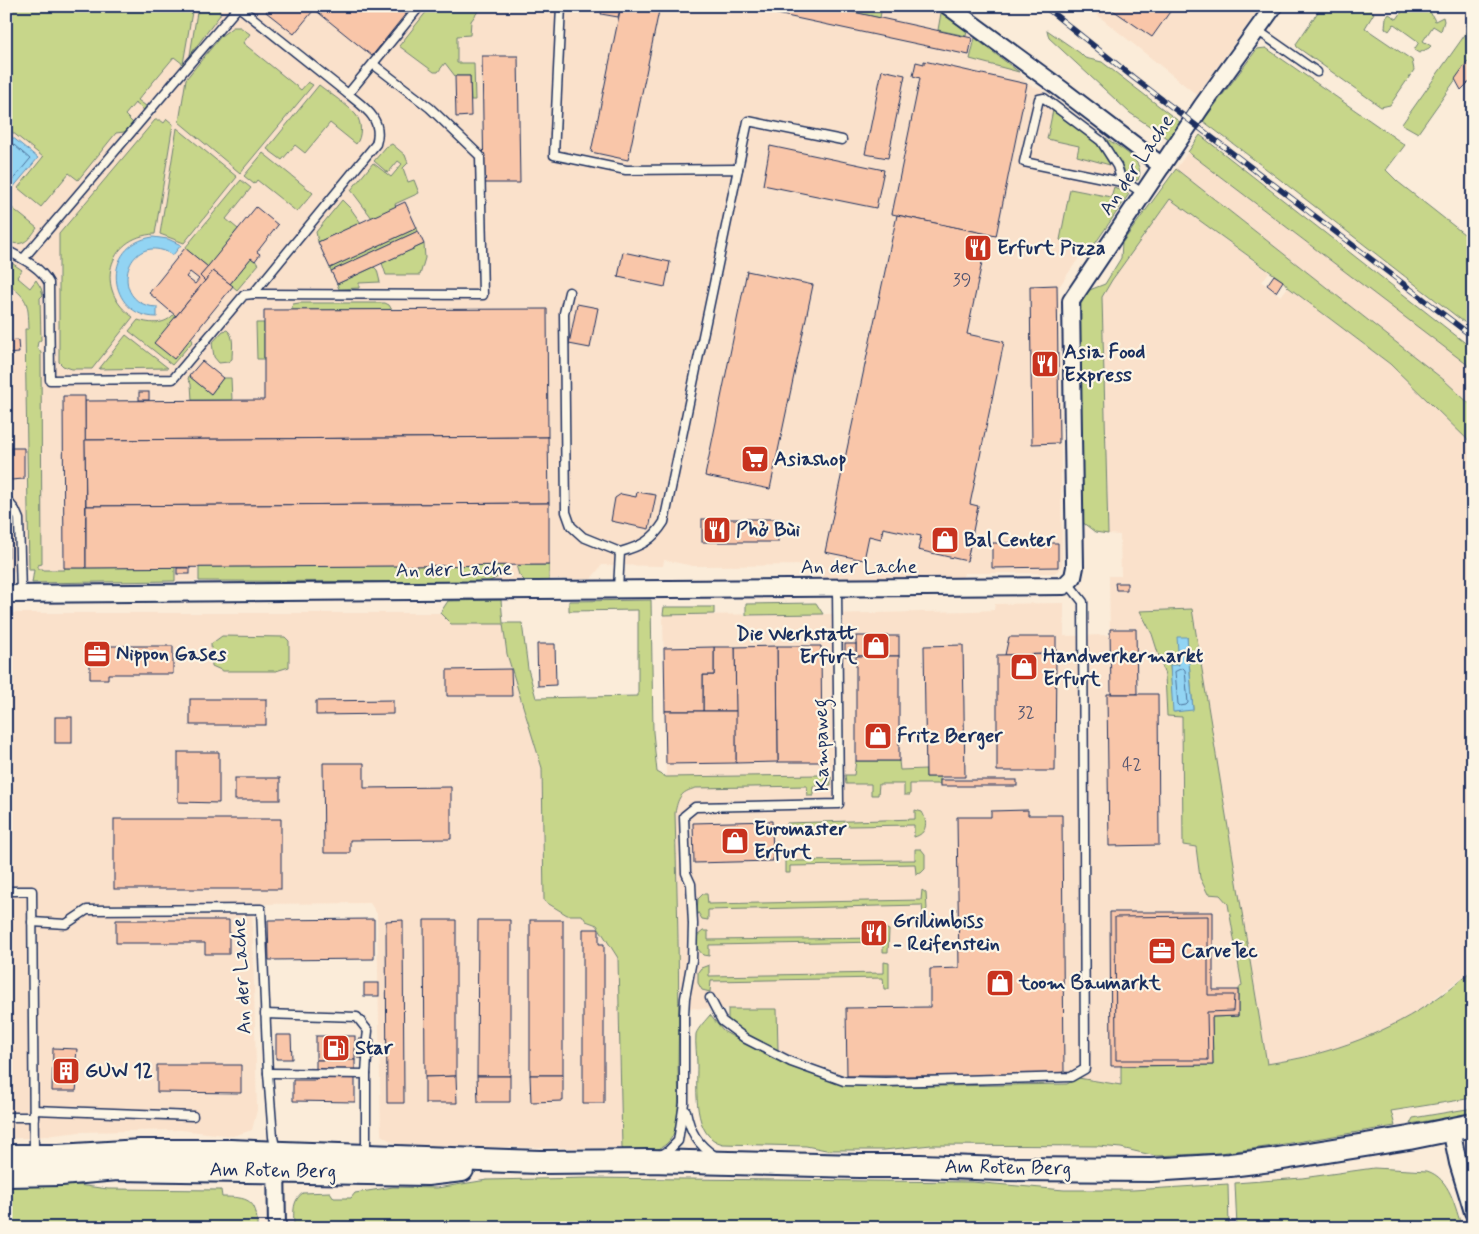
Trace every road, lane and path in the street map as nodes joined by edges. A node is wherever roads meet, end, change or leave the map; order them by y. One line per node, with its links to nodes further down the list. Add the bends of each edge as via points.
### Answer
1 (239, 6): 9 (lane); 16 (lane)
2 (420, 6): 7 (lane)
3 (561, 6): 12 (lane, via 554,155 626,170)
4 (948, 6): 11 (street)
5 (1274, 6): 6 (street, An der Lache)
6 (1257, 30): 8 (lane); 11 (street, An der Lache)
7 (372, 64): 9 (lane); 18 (lane, via 430,108 480,156 482,295)
8 (1317, 72)
9 (348, 94): 18 (lane, via 375,119 378,130 376,144)
10 (842, 140): 12 (lane, via 748,121)
11 (1162, 166): 14 (street, An der Lache)
12 (738, 169): 20 (lane, via 664,522 656,534 640,546)
13 (1122, 182): 13 (lane, via 1024,162 1039,99 1044,98 1101,140); 14 (lane)
14 (1144, 194): 21 (street, An der Lache, via 1071,300 1074,567 1073,577)
15 (6, 250): 16 (lane)
16 (23, 259): 18 (lane, via 49,283 50,380 173,379 244,295)
17 (569, 292): 20 (lane, via 564,312 566,512 571,526 583,537)
18 (253, 294)
19 (6, 499): 24 (lane, via 19,519)
20 (620, 552): 23 (lane)
21 (1068, 583): 22 (street, An der Lache, via 1060,586); 27 (lane, via 1083,602 1085,1069 1071,1077 844,1081 791,1062 746,1039 722,1021)
22 (837, 588): 23 (street, An der Lache); 33 (lane, Kampaweg, via 839,804 695,806 684,816 686,873 692,884 692,960 684,1015)
23 (618, 589): 24 (street, An der Lache)
24 (14, 594)
25 (6, 891): 26 (lane, via 32,891)
26 (32, 922): 28 (lane, An der Lache, via 66,924 87,910 261,909); 34 (lane)
27 (710, 998)
28 (265, 1014): 29 (lane, via 357,1017 368,1031); 31 (lane, An der Lache)
29 (367, 1039)
30 (367, 1058): 32 (lane)
31 (268, 1073): 32 (lane); 42 (lane, An der Lache)
32 (366, 1074): 40 (lane)
33 (684, 1103): 41 (lane, via 678,1140 668,1151); 44 (lane, via 698,1143)
34 (34, 1113): 35 (lane); 36 (lane); 39 (lane)
35 (193, 1116)
36 (6, 1117)
37 (1462, 1127): 44 (main road, Am Roten Berg, via 1280,1158 1177,1169); 46 (street, via 1458,1164)
38 (6, 1156): 39 (main road, Am Roten Berg)
39 (34, 1156): 42 (main road, Am Roten Berg, via 140,1151)
40 (366, 1156): 42 (main road, Am Roten Berg); 43 (main road, Am Roten Berg)
41 (649, 1161): 43 (main road, Am Roten Berg); 44 (main road, Am Roten Berg)
42 (276, 1162): 43 (main road, Am Roten Berg, via 427,1174); 45 (main road, Am Roten Berg); 47 (street)
43 (540, 1162)
44 (725, 1163)
45 (6, 1175)
46 (1473, 1212)
47 (277, 1228)

